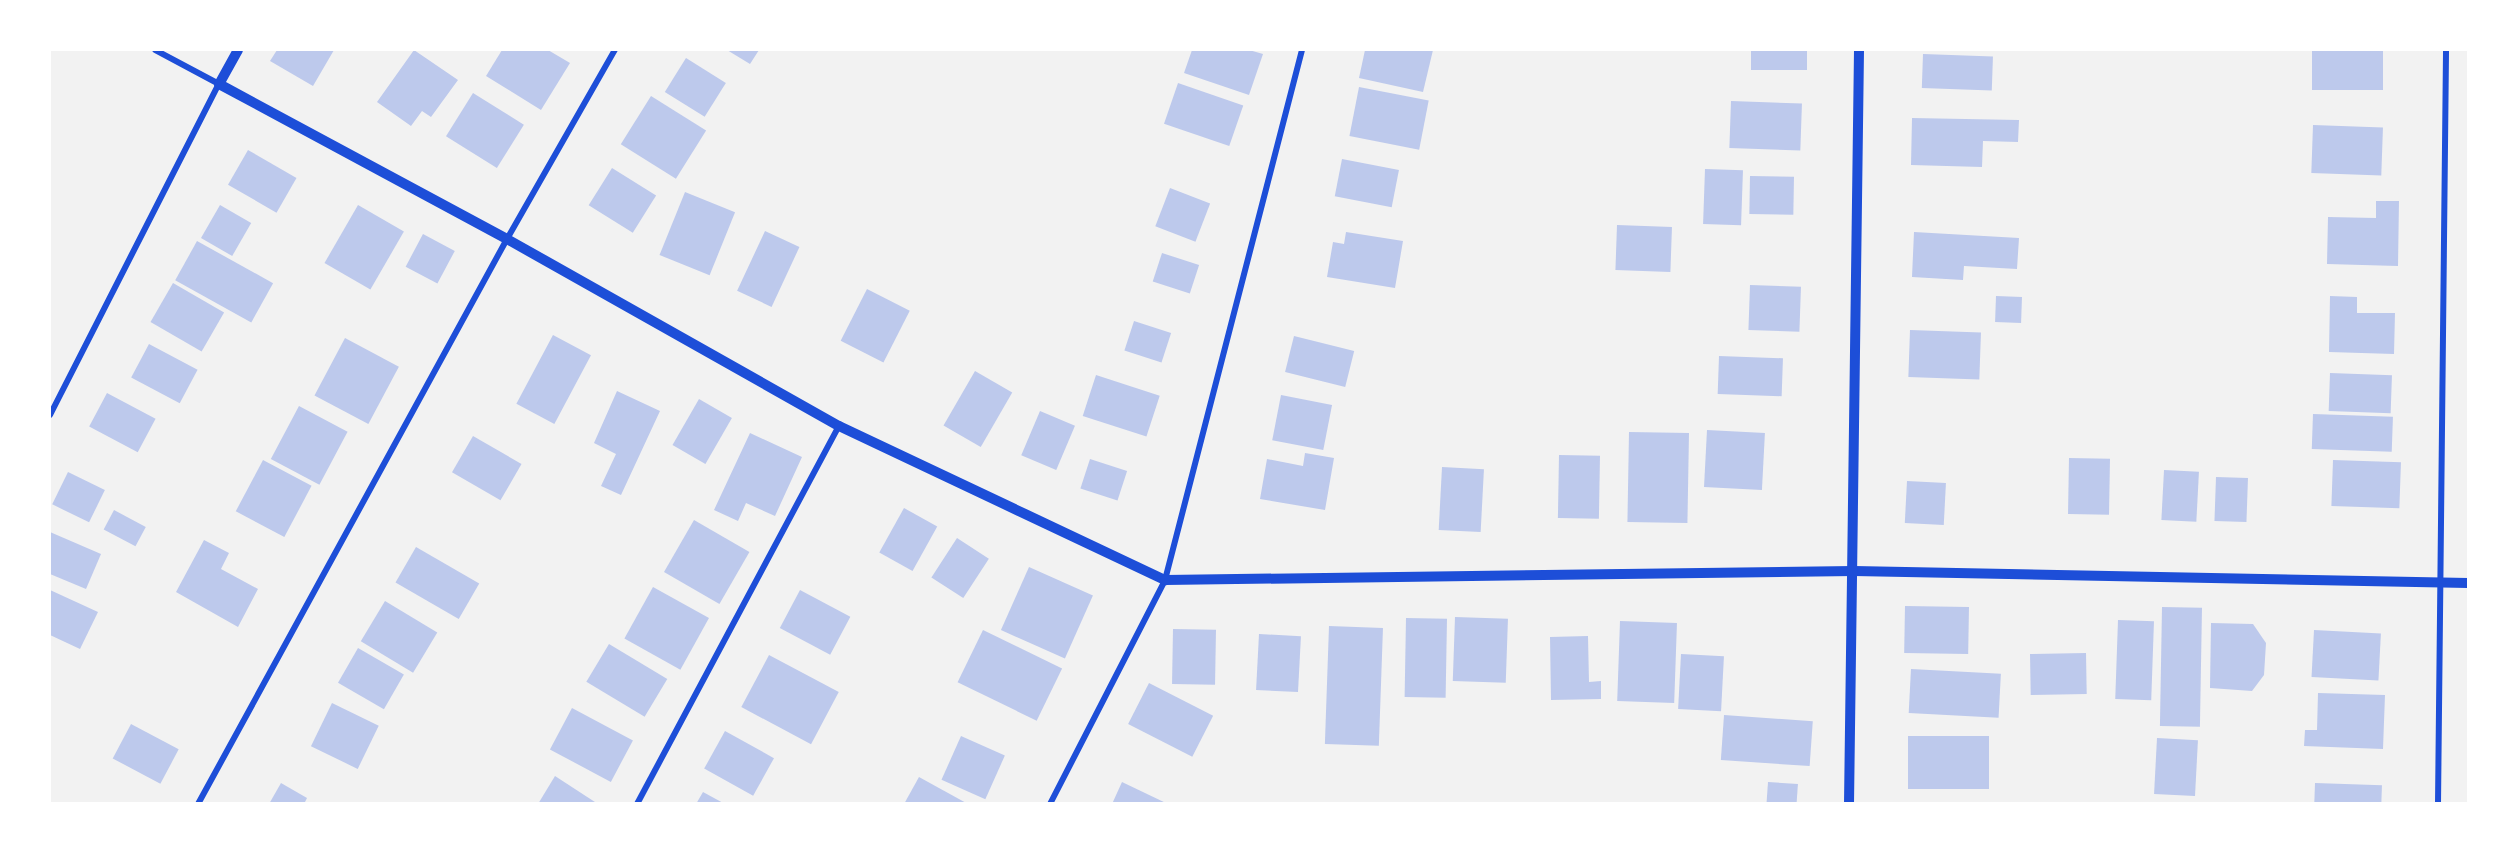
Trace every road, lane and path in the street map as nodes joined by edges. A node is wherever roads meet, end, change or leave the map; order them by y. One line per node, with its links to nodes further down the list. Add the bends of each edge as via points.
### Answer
1 (155, 50): 7 (street)
2 (238, 50): 7 (street)
3 (615, 50): 8 (street)
4 (1302, 50): 12 (street)
5 (1859, 50): 11 (street)
6 (2446, 50): 13 (street)
7 (219, 84): 8 (street); 9 (street)
8 (507, 239): 10 (street); 15 (street)
9 (50, 415)
10 (839, 426): 12 (street); 16 (street)
11 (1854, 571): 12 (street); 13 (street); 18 (street)
12 (1165, 580): 17 (street)
13 (2440, 583): 14 (street); 19 (street)
14 (2469, 583)
15 (198, 804)
16 (637, 804)
17 (1050, 804)
18 (1849, 804)
19 (2438, 804)

